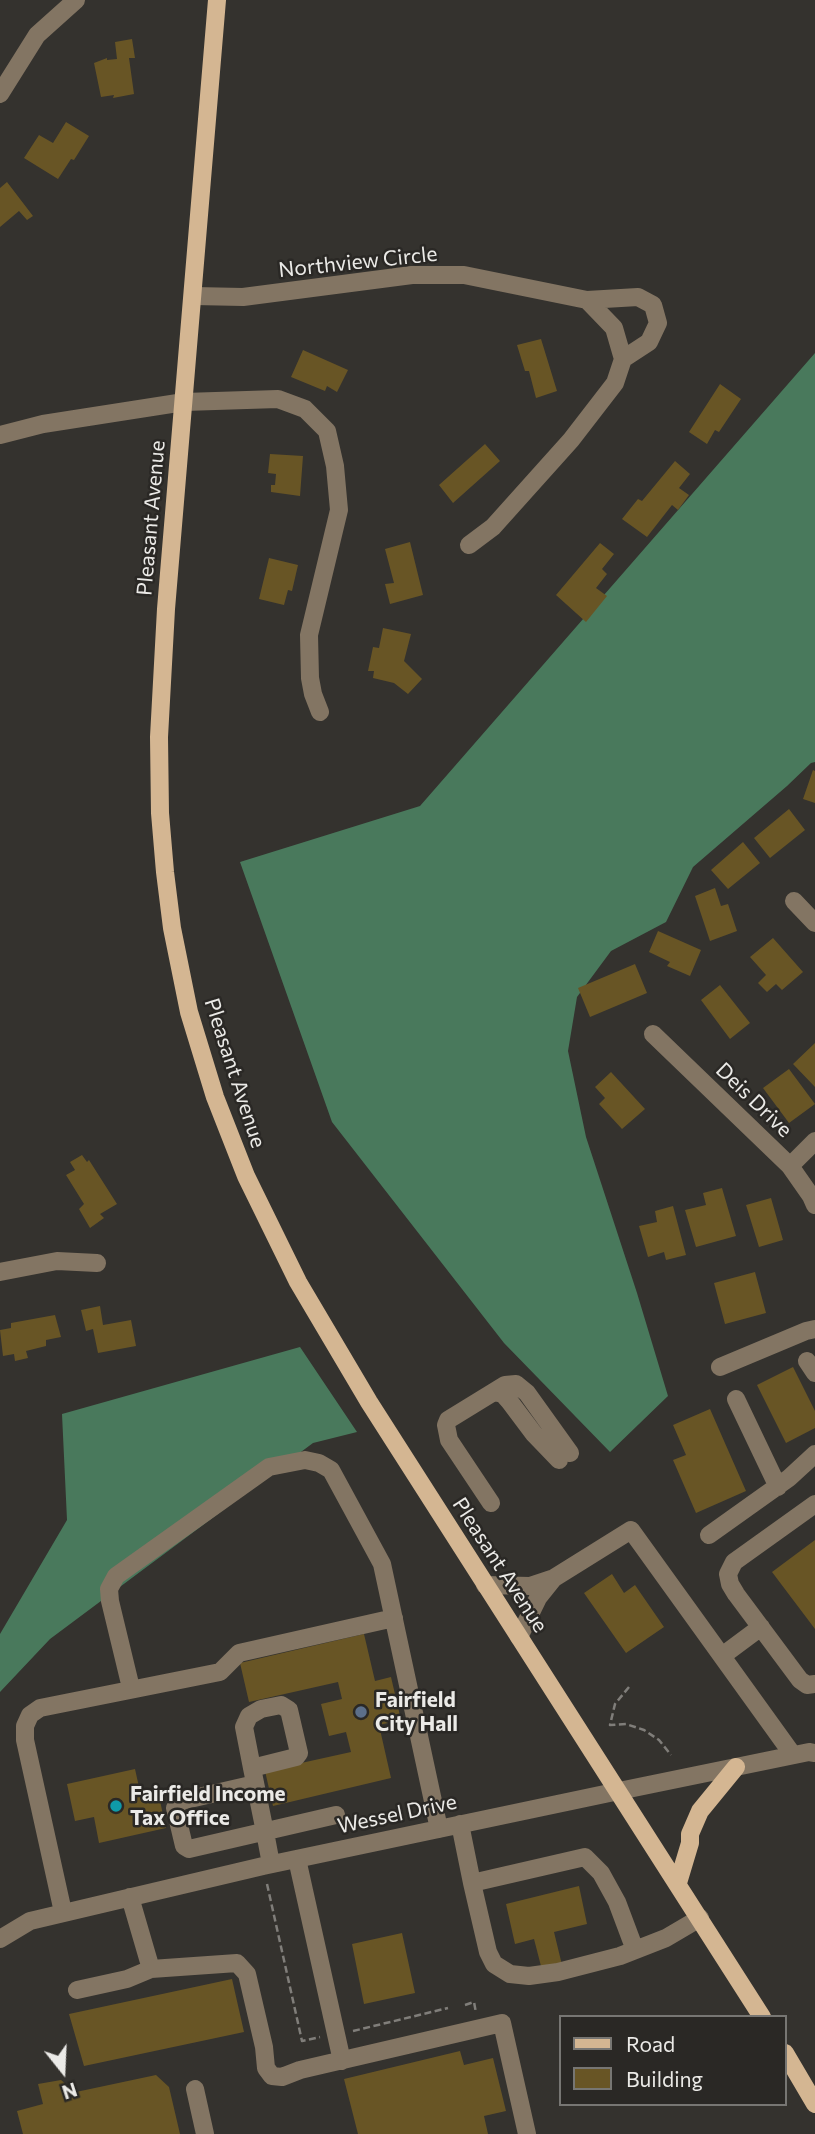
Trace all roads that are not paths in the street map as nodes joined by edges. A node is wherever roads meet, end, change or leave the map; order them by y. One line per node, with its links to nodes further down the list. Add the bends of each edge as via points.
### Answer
1 (76, 0): 3 (street, via 37,35)
2 (217, 0): 4 (main road, Pleasant Avenue)
3 (0, 94)
4 (194, 296): 5 (street, Northview Circle, via 243,297 412,275 464,275); 7 (main road, Pleasant Avenue)
5 (587, 300): 6 (street, via 614,328); 6 (street, Northview Circle, via 638,296 653,305 658,323 649,342)
6 (623, 359): 9 (street, via 615,383 571,440 493,527)
7 (184, 402): 8 (street); 10 (street, via 278,399 305,409 327,431 339,510 309,635 310,678); 29 (main road, Pleasant Avenue, via 159,737 165,872 188,1012 246,1176 298,1282)
8 (0, 435)
9 (470, 545)
10 (320, 712)
11 (794, 901): 12 (street)
12 (815, 923)
13 (653, 1034): 15 (street, Deis Drive)
14 (815, 1141): 15 (street)
15 (790, 1166): 16 (street, Deis Drive)
16 (815, 1205)
17 (97, 1263): 18 (street, via 57,1261)
18 (0, 1272)
19 (815, 1329): 20 (street)
20 (720, 1367)
21 (736, 1399): 24 (street)
22 (815, 1454): 24 (street)
23 (565, 1456): 25 (street, via 534,1434 503,1394 494,1392 448,1420 449,1440)
24 (778, 1487): 27 (street)
25 (491, 1503)
26 (815, 1504): 31 (street, via 734,1562 728,1574 736,1594)
27 (709, 1535)
28 (554, 1578): 29 (street, via 530,1586); 32 (street, via 538,1598); 33 (street, via 631,1530)
29 (485, 1585): 32 (main road, Pleasant Avenue)
30 (394, 1618): 35 (street, via 239,1653 220,1672); 35 (street, via 382,1564 331,1470 305,1460 270,1467 116,1576 109,1589 110,1601); 41 (street)
31 (761, 1627): 33 (street); 34 (street, via 800,1680)
32 (519, 1637): 38 (main road, Pleasant Avenue)
33 (722, 1656): 36 (street)
34 (815, 1684)
35 (131, 1688): 48 (street, via 40,1708 25,1726 24,1740)
36 (809, 1753): 37 (street, Wessel Drive)
37 (736, 1767): 38 (street, Wessel Drive); 46 (main road, via 700,1811)
38 (619, 1790): 40 (street, Wessel Drive); 46 (main road, Pleasant Avenue)
39 (336, 1815): 42 (street)
40 (460, 1824): 41 (street, Wessel Drive); 45 (street)
41 (439, 1829): 43 (street, Wessel Drive)
42 (265, 1832): 42 (street, via 253,1776 181,1801 175,1808 184,1846 189,1849); 44 (street)
43 (297, 1859): 44 (street, Wessel Drive); 56 (street)
44 (267, 1865): 47 (street, Wessel Drive)
45 (472, 1883): 51 (street, via 585,1857 601,1873 617,1902); 51 (street, via 488,1952 494,1964 510,1974 558,1972)
46 (678, 1883): 49 (main road, Pleasant Avenue)
47 (130, 1897): 48 (street, Wessel Drive); 52 (street)
48 (63, 1912): 50 (street, Wessel Drive, via 30,1921)
49 (700, 1918): 51 (street); 54 (main road, Pleasant Avenue)
50 (0, 1939)
51 (635, 1950)
52 (152, 1969): 53 (street); 56 (street, via 237,1963 247,1974 265,2068 272,2076)
53 (77, 1990)
54 (761, 2015)
55 (787, 2056): 58 (main road)
56 (342, 2061): 60 (street, via 502,2024)
57 (195, 2089): 59 (street)
58 (813, 2097)
59 (205, 2134)
60 (527, 2134)

